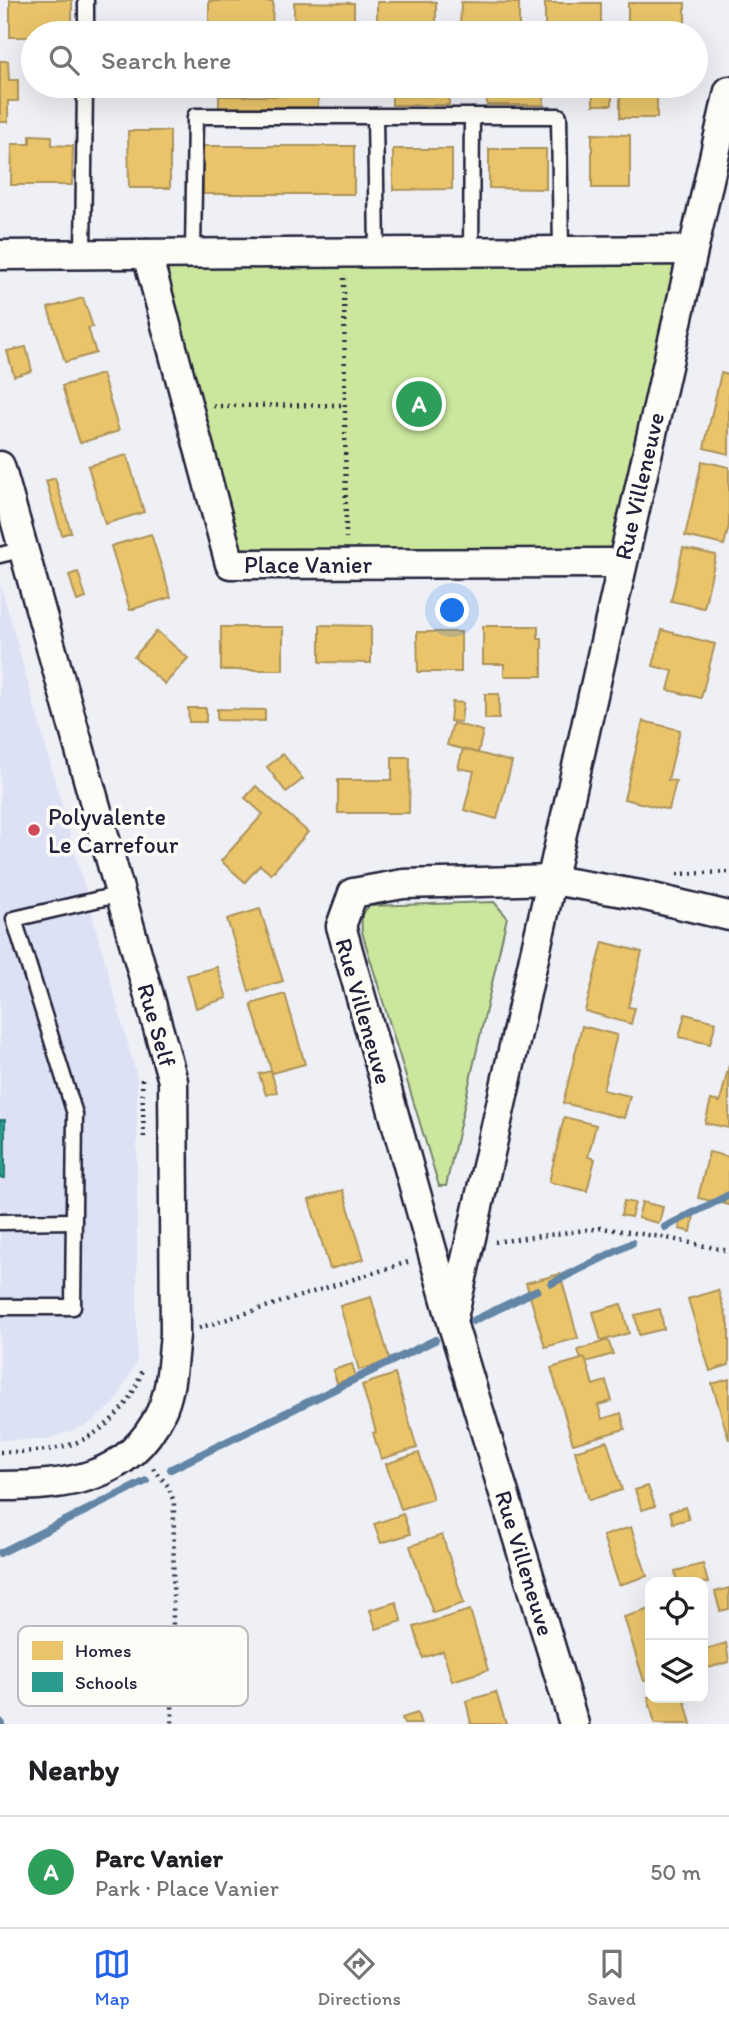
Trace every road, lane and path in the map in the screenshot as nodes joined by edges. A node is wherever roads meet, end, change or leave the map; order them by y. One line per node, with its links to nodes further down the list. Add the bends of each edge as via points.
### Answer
1 (86, 0): 2 (lane)
2 (86, 21)
3 (729, 91): 7 (street, Rue Villeneuve)
4 (85, 98): 13 (lane)
5 (375, 116): 6 (lane); 9 (lane); 11 (lane, via 195,116)
6 (472, 116): 8 (lane, via 559,116); 10 (lane)
7 (692, 250): 8 (street); 20 (street, Rue Villeneuve)
8 (561, 251): 10 (street)
9 (377, 252): 10 (street); 12 (street)
10 (471, 252)
11 (193, 253): 12 (street); 14 (street)
12 (344, 253): 16 (path)
13 (83, 254): 14 (street); 15 (street)
14 (147, 254): 17 (street, Place Vanier)
15 (0, 255)
16 (345, 405): 17 (path); 21 (path)
17 (188, 406): 21 (street, Place Vanier, via 230,564)
18 (0, 466): 19 (street, Rue Self)
19 (12, 552): 23 (street, Rue Self)
20 (622, 563): 21 (street, Place Vanier); 22 (street, Rue Villeneuve)
21 (346, 564)
22 (552, 880): 24 (street); 29 (street, Rue Villeneuve); 31 (street, Rue Villeneuve, via 403,884 353,892 341,926)
23 (121, 894): 28 (lane, via 14,919 75,1114); 34 (street, Rue Self, via 173,1081)
24 (729, 916)
25 (139, 1067): 26 (path, Rue Self)
26 (144, 1148)
27 (0, 1222): 28 (lane)
28 (74, 1222): 32 (lane, via 74,1307)
29 (467, 1248): 30 (path, via 601,1228); 33 (street, Rue Villeneuve)
30 (729, 1251)
31 (432, 1254): 33 (street, Rue Villeneuve); 34 (path)
32 (0, 1307)
33 (452, 1322): 42 (street, Rue Villeneuve)
34 (175, 1335): 36 (street, Rue Self, via 172,1372 161,1413)
35 (143, 1362): 37 (path, via 130,1400 106,1427 82,1442 40,1452)
36 (136, 1449): 38 (street, Rue Self, via 109,1469 79,1481); 39 (path, via 168,1486 174,1502)
37 (0, 1452)
38 (0, 1486)
39 (173, 1626)
40 (172, 1706): 41 (path)
41 (172, 1724)
42 (574, 1724)

